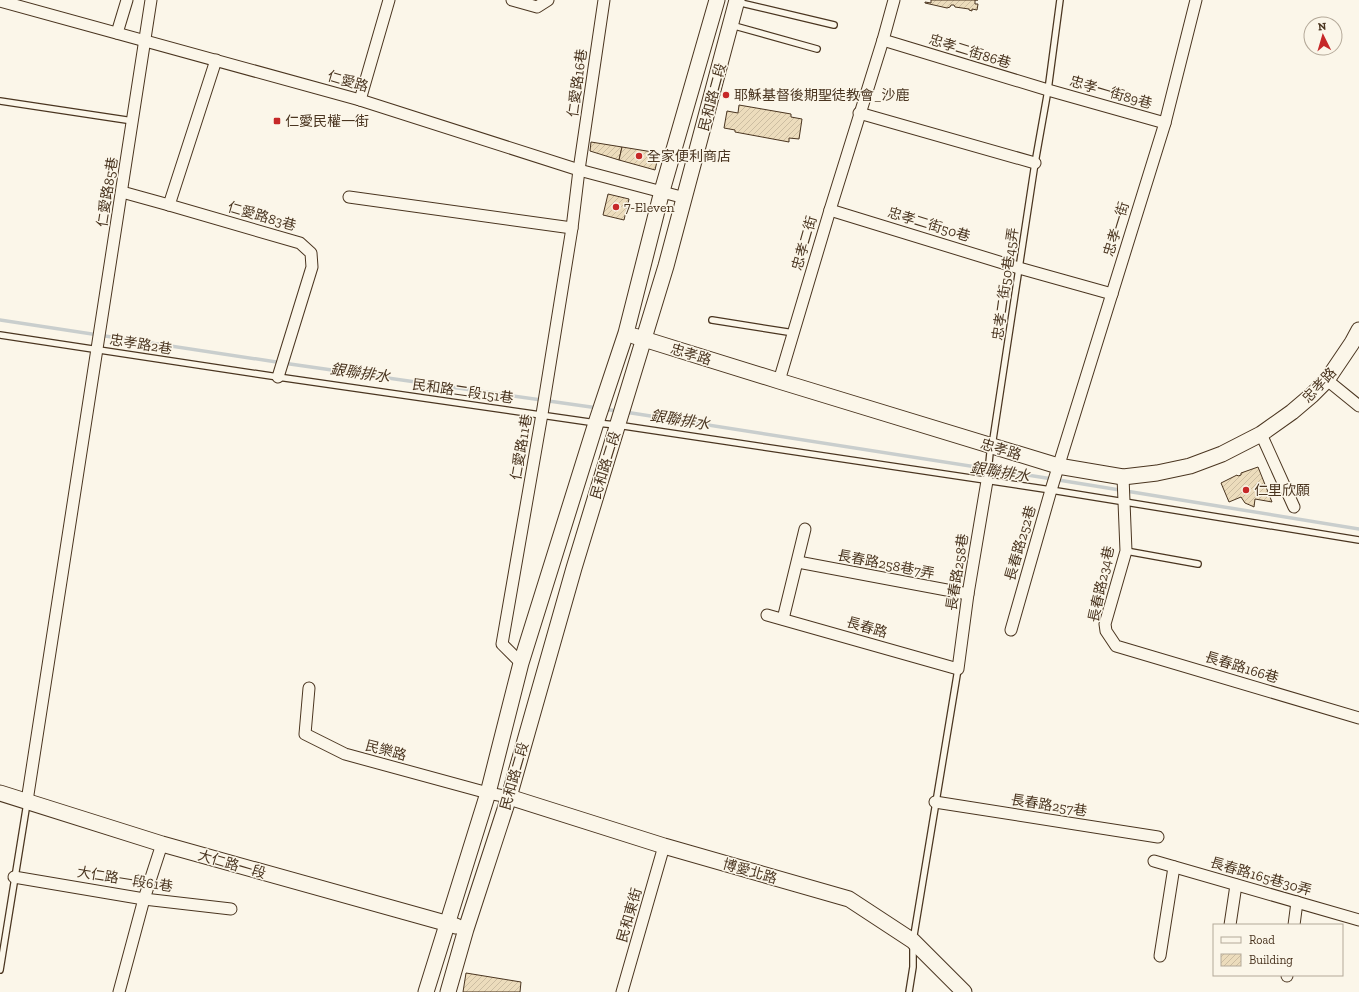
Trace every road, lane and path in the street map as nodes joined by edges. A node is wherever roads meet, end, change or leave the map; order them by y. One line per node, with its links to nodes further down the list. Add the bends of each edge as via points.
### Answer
1 (126, 0): 15 (street)
2 (151, 0): 16 (street, 仁愛路85巷)
3 (390, 0): 21 (street)
4 (512, 0): 5 (street, via 537,7)
5 (548, 0)
6 (604, 0): 27 (street, 仁愛路16巷)
7 (717, 0): 28 (street, 民和路二段)
8 (894, 0): 17 (street, 忠孝二街)
9 (1060, 0): 20 (lane, 忠孝二街50巷45弄)
10 (0, 1): 15 (street, 仁愛路)
11 (737, 1): 13 (street, 民和路二段); 14 (lane)
12 (1193, 1): 25 (street, 忠孝一街)
13 (731, 25): 18 (lane); 31 (street, 民和路二段)
14 (834, 25)
15 (117, 33): 16 (street, 仁愛路)
16 (144, 40): 19 (street, 仁愛路); 24 (street, 仁愛路85巷)
17 (883, 40): 20 (street, 忠孝二街86巷); 23 (street, 忠孝二街)
18 (817, 49)
19 (216, 60): 21 (street, 仁愛路); 32 (street)
20 (1048, 90): 25 (street, 忠孝一街89巷); 26 (lane, 忠孝二街50巷45弄)
21 (360, 100): 27 (street, 仁愛路)
22 (0, 101): 24 (lane)
23 (859, 113): 26 (street); 33 (street, 忠孝二街)
24 (133, 121): 29 (street, 仁愛路85巷)
25 (1165, 122): 36 (street, 忠孝一街)
26 (1035, 163): 35 (lane, 忠孝二街50巷45弄)
27 (579, 170): 28 (street, 仁愛路); 34 (street, 仁愛路11巷)
28 (662, 191): 31 (street, 仁愛路); 39 (street, 民和路二段)
29 (122, 192): 32 (street, 仁愛路83巷); 43 (street, 仁愛路85巷)
30 (349, 197): 34 (street)
31 (685, 198): 42 (street, 民和路二段)
32 (170, 205): 44 (street, 仁愛路83巷, via 300,243 311,253 312,267)
33 (830, 210): 35 (street, 忠孝二街50巷); 40 (street, 忠孝二街)
34 (572, 228): 48 (street, 仁愛路11巷)
35 (1019, 268): 36 (street, 忠孝二街50巷); 52 (lane, 忠孝二街50巷45弄)
36 (1112, 294): 53 (street, 忠孝一街)
37 (712, 320): 40 (lane)
38 (1359, 330): 45 (street, 忠孝路)
39 (626, 333): 42 (street, 忠孝路); 49 (street, 民和路二段)
40 (794, 333): 46 (street, 忠孝二街)
41 (0, 335): 43 (lane, 忠孝路2巷)
42 (644, 339): 46 (street, 忠孝路); 50 (street, 民和路二段)
43 (98, 345): 44 (lane, 忠孝路2巷); 78 (street, 仁愛路85巷)
44 (280, 374): 48 (lane, 民和路二段151巷)
45 (1327, 380): 47 (street); 51 (street, 忠孝路, via 1307,399)
46 (779, 381): 52 (street, 忠孝路)
47 (1359, 406)
48 (542, 414): 49 (lane, 民和路二段151巷); 71 (street, 仁愛路11巷, via 502,644)
49 (596, 423): 50 (lane, 民和路二段151巷); 62 (street, 民和路二段)
50 (617, 425): 55 (lane, 民和路二段151巷); 65 (street, 民和路二段)
51 (1261, 434): 54 (street, 忠孝路, via 1222,454 1190,466); 58 (street)
52 (992, 446): 53 (street, 忠孝路); 55 (lane, 忠孝二街50巷45弄)
53 (1058, 466): 54 (street, 忠孝路); 56 (street, 長春路252巷)
54 (1123, 477): 57 (street, 長春路234巷)
55 (987, 481): 56 (lane, 民和路二段151巷); 66 (street, 長春路258巷)
56 (1051, 490): 57 (lane, 民和路二段151巷); 69 (street, 長春路252巷)
57 (1124, 502): 60 (lane, 民和路二段151巷); 61 (street, 長春路234巷)
58 (1294, 507)
59 (805, 529): 63 (street)
60 (1359, 540)
61 (1126, 551): 64 (lane); 70 (street, 長春路234巷, via 1105,624 1106,631)
62 (553, 560): 65 (street); 71 (street, 民和路二段)
63 (798, 562): 66 (street, 長春路258巷7弄); 68 (street)
64 (1198, 564)
65 (574, 568): 77 (street, 民和路二段)
66 (968, 594): 72 (street, 長春路258巷)
67 (767, 615): 68 (street, 長春路)
68 (783, 619): 72 (street, 長春路)
69 (1012, 630)
70 (1116, 646): 74 (street, 長春路166巷)
71 (521, 663): 76 (street, 民和路二段)
72 (958, 669): 79 (lane)
73 (309, 688): 76 (street, 民樂路, via 305,734 345,754)
74 (1359, 718)
75 (0, 793): 78 (street, 大仁路一段)
76 (488, 793): 77 (street, 民樂路); 91 (street, 民和路二段)
77 (509, 797): 82 (street, 博愛北路); 94 (street, 民和路二段)
78 (27, 801): 81 (street, 大仁路一段); 85 (lane)
79 (935, 802): 80 (street, 長春路257巷); 95 (lane)
80 (1158, 837)
81 (162, 844): 87 (street); 91 (street, 大仁路一段)
82 (664, 846): 95 (street, 博愛北路, via 849,899); 101 (street, 民和東街)
83 (1154, 861): 84 (street, 長春路165巷30弄)
84 (1174, 867): 86 (street, 長春路165巷30弄); 96 (street)
85 (14, 877): 87 (street, 大仁路一段61巷); 97 (lane)
86 (1236, 885): 88 (street, 長春路165巷30弄); 92 (street)
87 (144, 898): 89 (street, 大仁路一段61巷); 98 (street)
88 (1297, 902): 90 (street, 長春路165巷30弄); 93 (street)
89 (231, 909)
90 (1359, 920)
91 (447, 924): 94 (street, 大仁路一段); 99 (street, 民和路二段)
92 (1230, 924)
93 (1294, 924)
94 (466, 929): 100 (street, 民和路二段)
95 (913, 941): 102 (lane, via 913,967); 103 (street, 博愛北路)
96 (1160, 956)
97 (0, 970)
98 (119, 992)
99 (426, 992)
100 (448, 992)
101 (622, 992)
102 (909, 992)
103 (964, 992)

